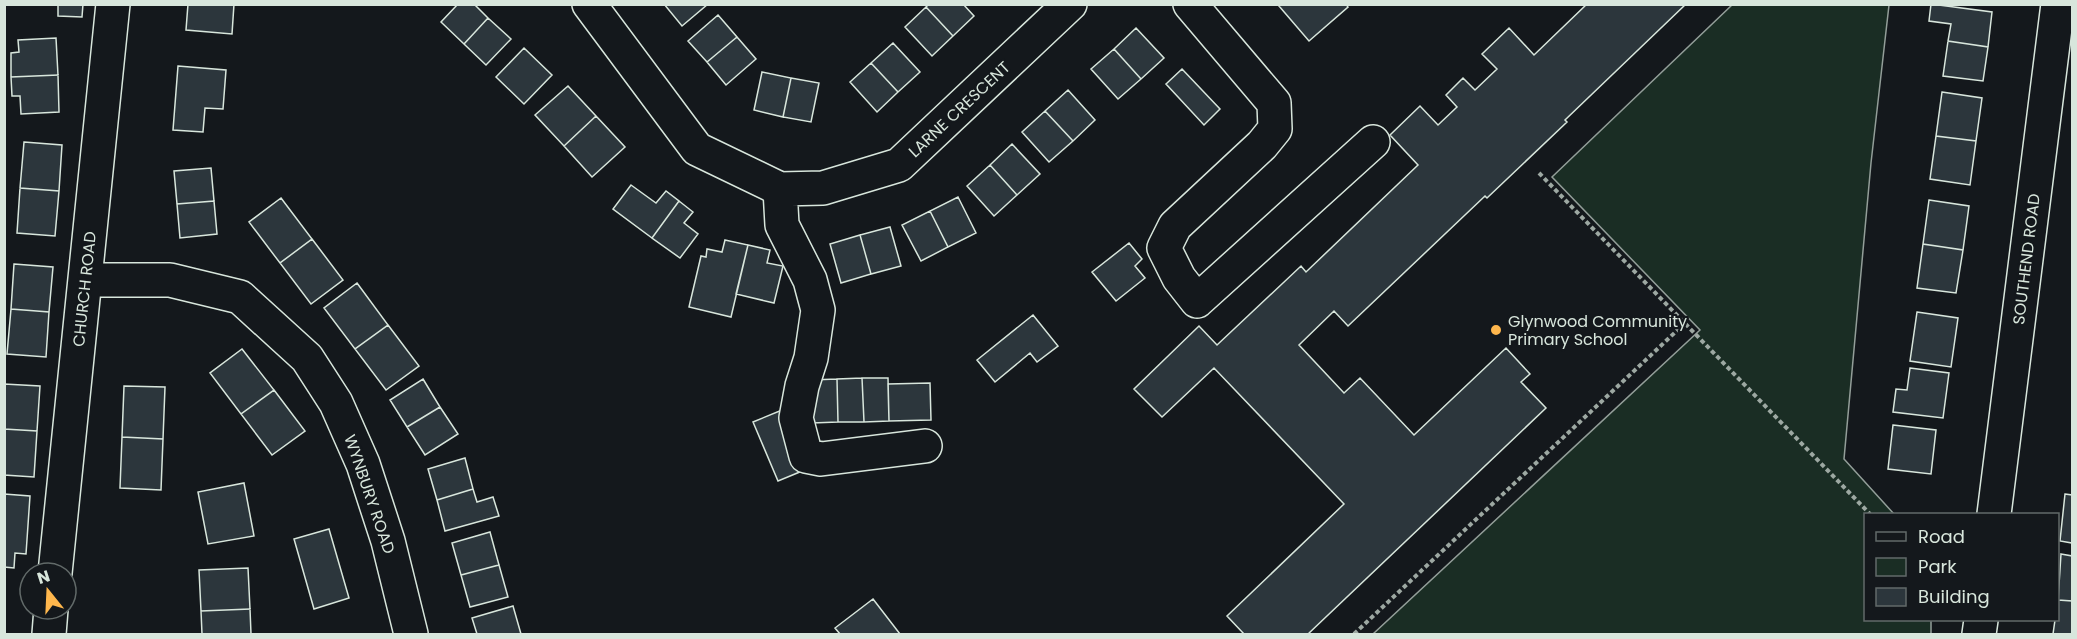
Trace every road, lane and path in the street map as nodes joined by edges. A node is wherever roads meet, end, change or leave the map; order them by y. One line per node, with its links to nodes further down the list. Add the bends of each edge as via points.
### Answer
1 (112, 4): 9 (street, CHURCH ROAD)
2 (589, 4): 8 (street, LARNE CRESCENT, via 697,149)
3 (1070, 4): 8 (street, LARNE CRESCENT, via 899,165 823,188)
4 (1190, 4): 6 (street, via 1274,103 1275,129 1175,226 1164,248 1179,278 1197,301)
5 (2058, 4): 13 (street, SOUTHEND ROAD)
6 (1373, 142)
7 (1539, 173): 10 (path)
8 (780, 189): 11 (street, via 783,225 810,280 818,310 796,418 806,456 821,459)
9 (85, 280): 14 (street, CHURCH ROAD); 15 (street, WYNBURY ROAD, via 170,279 240,297 307,358 336,403 363,464 388,541)
10 (1684, 324): 12 (path); 16 (path)
11 (925, 446)
12 (1869, 513)
13 (1994, 513)
14 (56, 561)
15 (411, 634)
16 (1354, 634)

